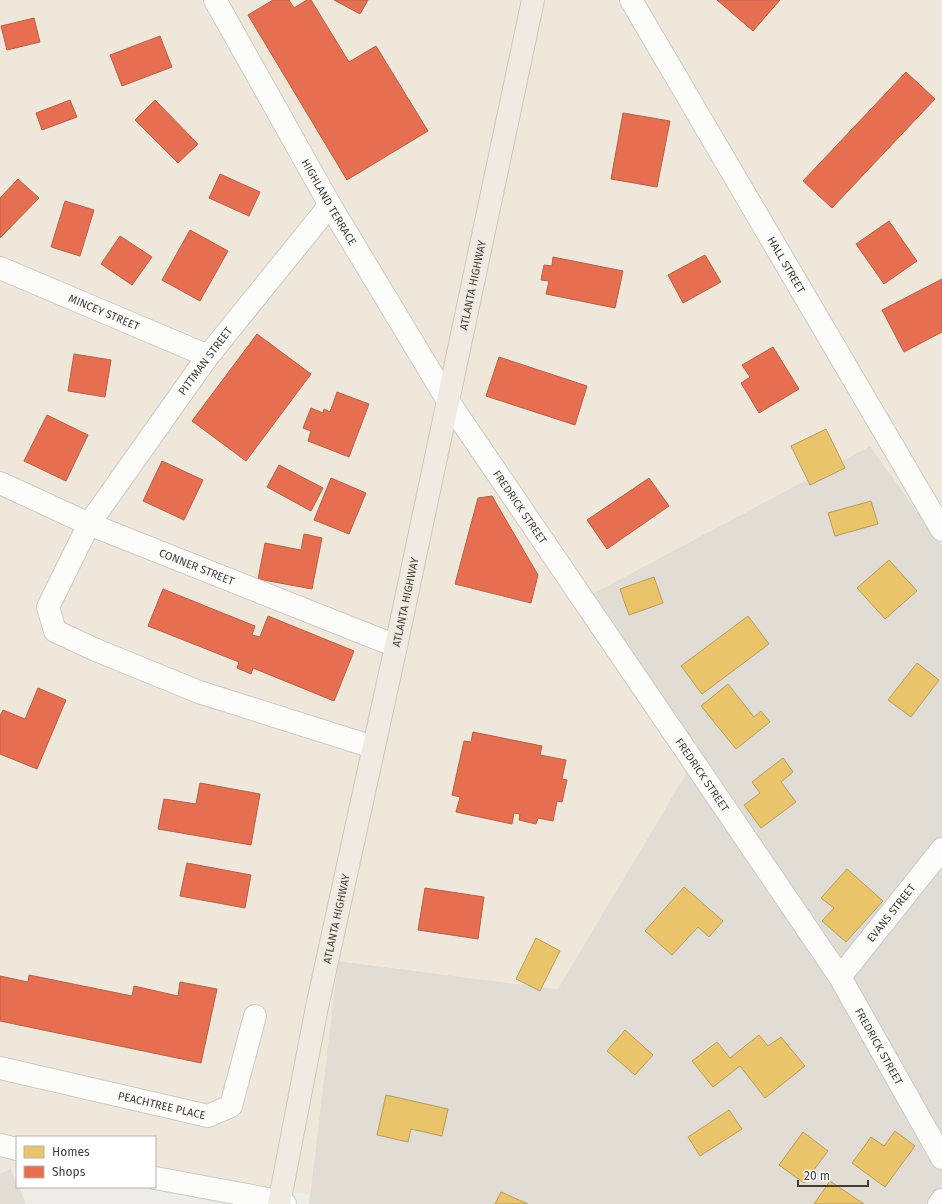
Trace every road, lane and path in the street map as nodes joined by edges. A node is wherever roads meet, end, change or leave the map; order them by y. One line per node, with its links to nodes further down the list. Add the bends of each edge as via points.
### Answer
1 (215, 0): 4 (street, HIGHLAND TERRACE)
2 (533, 0): 7 (main road, ATLANTA HIGHWAY)
3 (631, 0): 10 (street, HALL STREET)
4 (330, 205): 6 (street, PITTMAN STREET); 7 (street, HIGHLAND TERRACE)
5 (0, 268): 6 (street, MINCEY STREET)
6 (208, 356): 9 (street, PITTMAN STREET)
7 (448, 401): 11 (main road, ATLANTA HIGHWAY); 14 (street, FREDRICK STREET)
8 (0, 482): 9 (street, CONNER STREET)
9 (89, 524): 11 (street, CONNER STREET); 12 (street, PITTMAN STREET, via 48,607 55,632 198,692)
10 (942, 530)
11 (396, 646): 12 (main road, ATLANTA HIGHWAY)
12 (374, 747): 22 (main road, ATLANTA HIGHWAY, via 317,1007)
13 (942, 849): 14 (street, EVANS STREET)
14 (840, 977): 19 (street, FREDRICK STREET)
15 (255, 1016): 16 (street, PEACHTREE PLACE, via 230,1106 208,1116)
16 (0, 1068)
17 (0, 1145): 18 (street)
18 (16, 1149)
19 (942, 1158)
20 (156, 1178): 22 (street)
21 (942, 1200): 23 (street)
22 (281, 1203)
23 (939, 1204)

